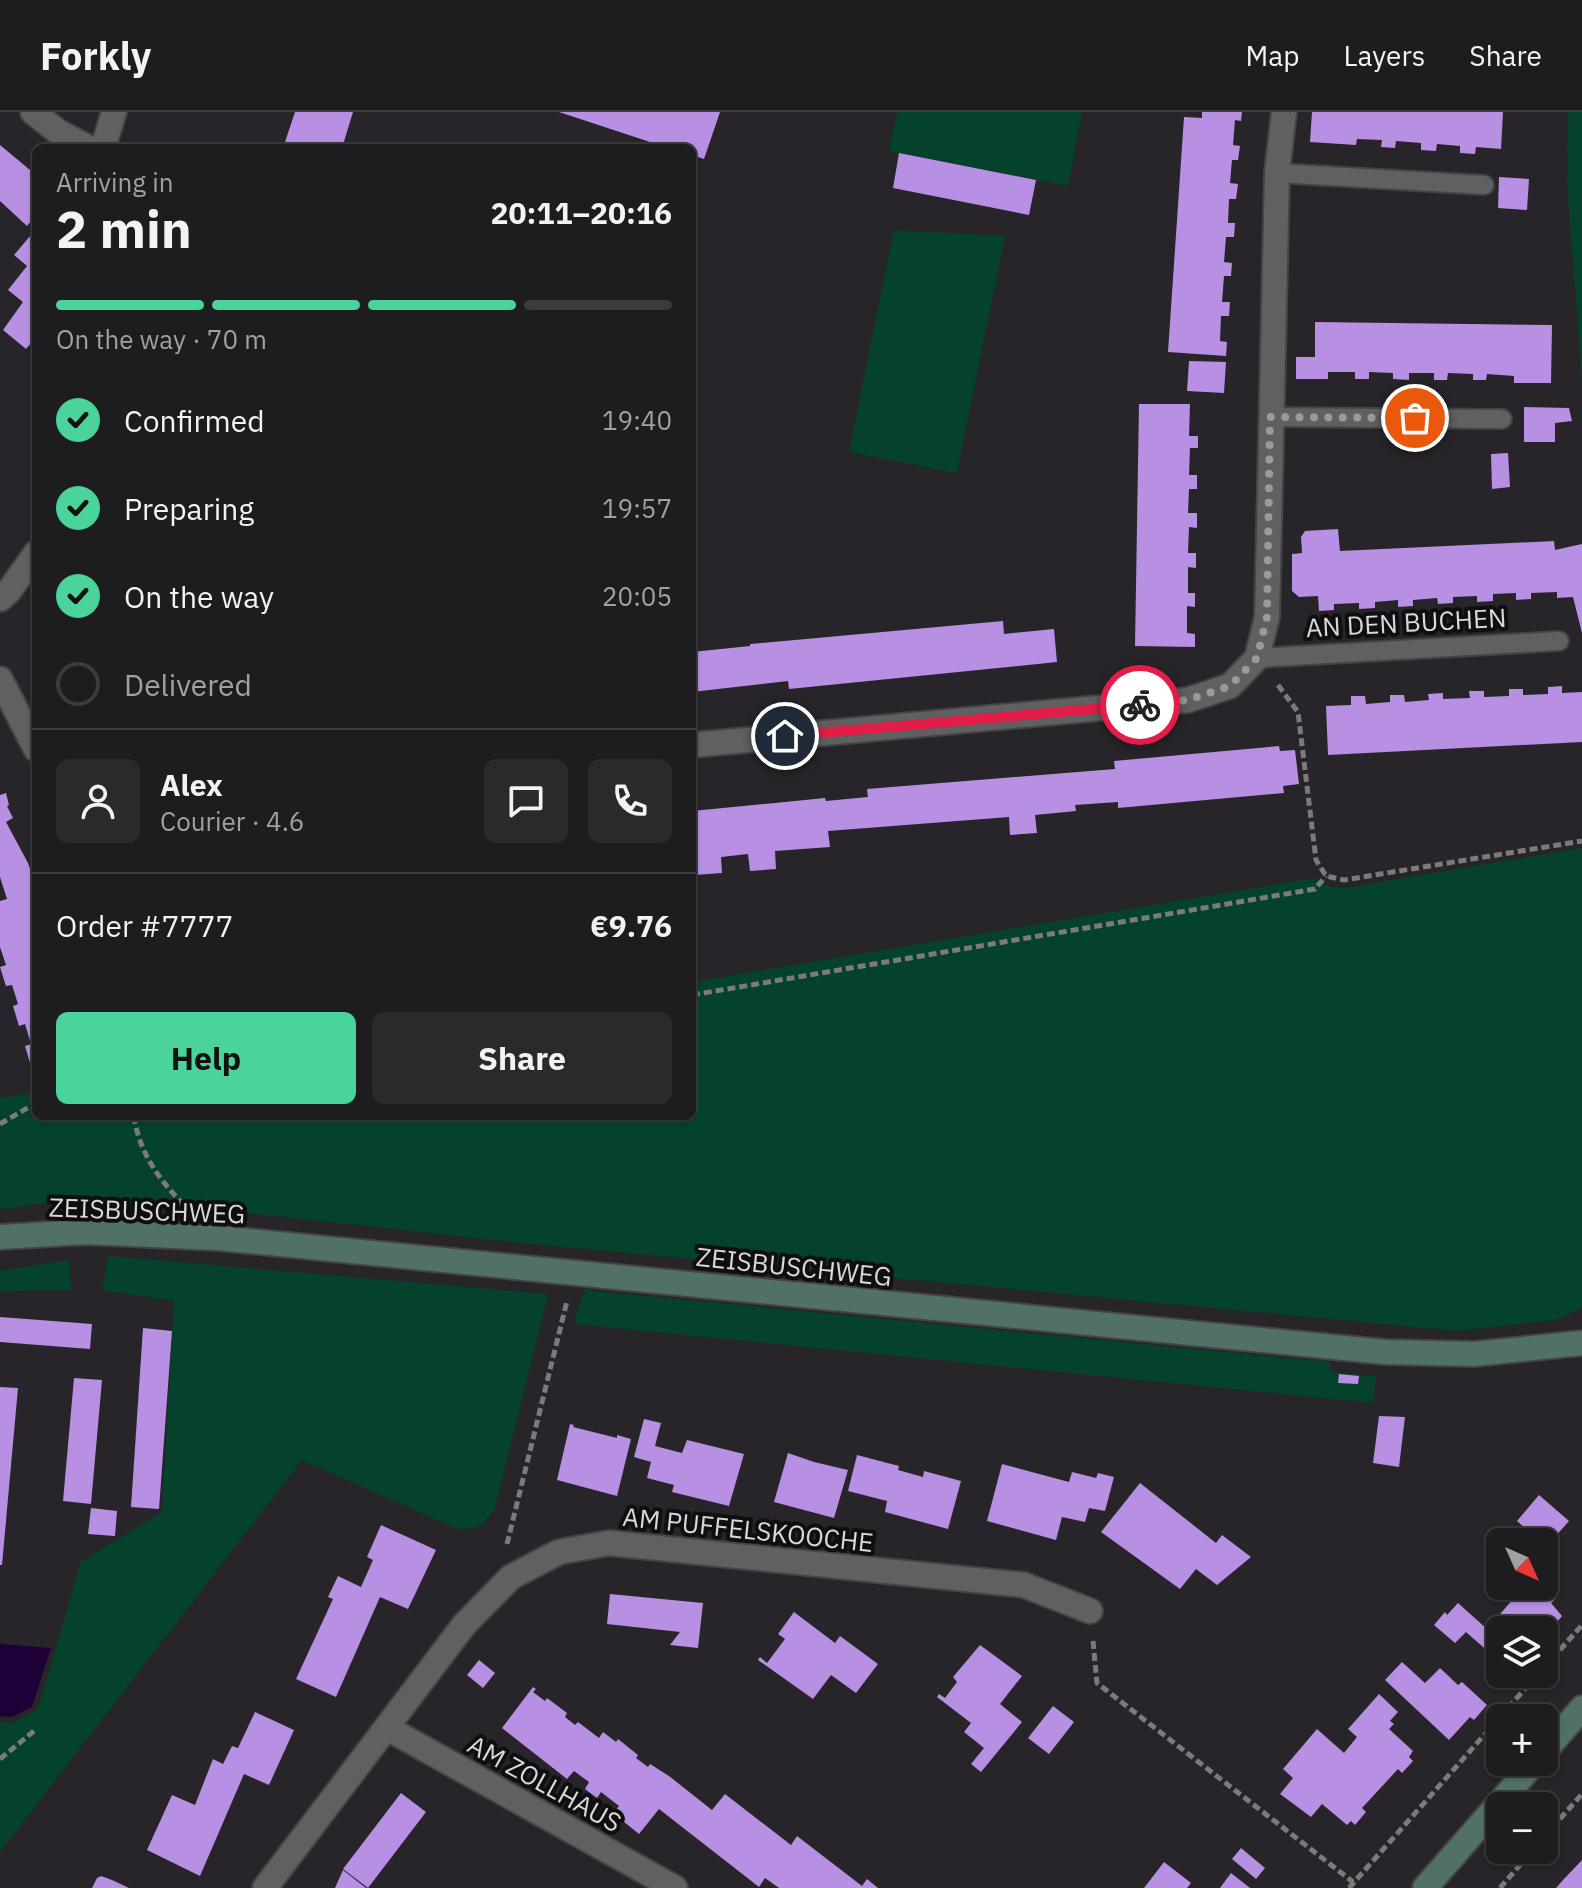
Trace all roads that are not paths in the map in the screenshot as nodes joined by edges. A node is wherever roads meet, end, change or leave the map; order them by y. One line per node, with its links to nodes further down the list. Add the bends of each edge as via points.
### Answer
1 (33, 112): 4 (street)
2 (114, 112): 5 (street)
3 (1284, 112): 6 (street, AN DEN BUCHEN)
4 (81, 144)
5 (104, 144)
6 (1277, 173): 7 (lane); 8 (street, AN DEN BUCHEN)
7 (1484, 185)
8 (1270, 417): 9 (lane); 13 (street, AN DEN BUCHEN, via 1267,617)
9 (1502, 419)
10 (32, 559): 11 (street)
11 (0, 599)
12 (1559, 641): 13 (lane, AN DEN BUCHEN)
13 (1257, 658): 16 (street, via 1230,686 1188,700)
14 (0, 679): 15 (street)
15 (32, 741)
16 (696, 745)
17 (0, 1237): 18 (street, ZEISBUSCHWEG, via 98,1232 218,1238 1385,1352 1474,1354)
18 (1582, 1343)
19 (1090, 1611): 21 (street, AM PUFFELSKOOCHE, via 1024,1585 609,1543 559,1552 511,1577 464,1625)
20 (1582, 1708): 22 (street)
21 (387, 1728): 24 (street, AM PUFFELSKOOCHE); 25 (street, AM ZOLLHAUS)
22 (1558, 1736)
23 (1523, 1776): 26 (street)
24 (265, 1888)
25 (675, 1888)
26 (1425, 1888)

